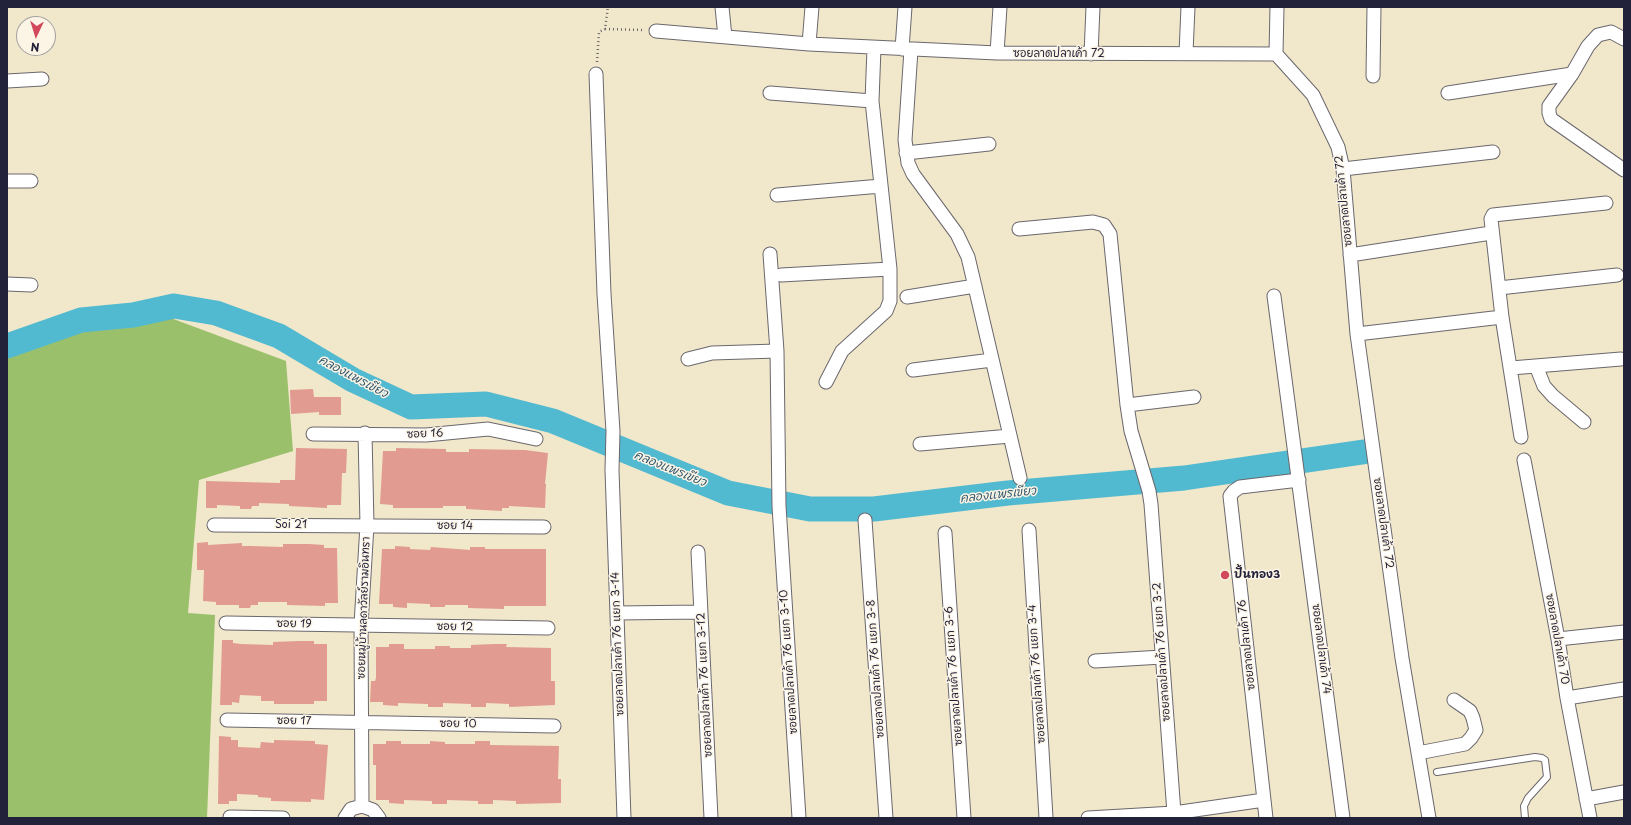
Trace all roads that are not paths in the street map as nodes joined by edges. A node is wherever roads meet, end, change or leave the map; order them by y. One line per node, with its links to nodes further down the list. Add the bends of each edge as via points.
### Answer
1 (722, 7): 10 (street)
2 (812, 7): 12 (street)
3 (905, 7): 14 (street)
4 (1000, 7): 16 (street)
5 (1093, 7): 17 (street)
6 (1188, 7): 15 (street)
7 (1277, 7): 18 (street)
8 (1374, 7): 21 (street)
9 (656, 31): 10 (street, ซอยลาดปลาเค้า 72)
10 (725, 38): 12 (street, ซอยลาดปลาเค้า 72)
11 (1623, 38): 20 (street, via 1611,32 1598,35 1588,46)
12 (809, 44): 13 (street, ซอยลาดปลาเค้า 72)
13 (874, 48): 14 (street, ซอยลาดปลาเค้า 72); 26 (street)
14 (907, 49): 16 (street, ซอยลาดปลาเค้า 72); 29 (street)
15 (1186, 53): 17 (street, ซอยลาดปลาเค้า 72); 18 (street, ซอยลาดปลาเค้า 72)
16 (997, 54): 17 (street, ซอยลาดปลาเค้า 72)
17 (1091, 54)
18 (1276, 54): 30 (street, ซอยลาดปลาเค้า 72, via 1313,95 1338,147)
19 (596, 74): 80 (street, ซอยลาดปลาเค้า 76 แยก 3-14, via 604,286 613,431)
20 (1572, 74): 25 (street); 31 (street, via 1549,106 1551,119)
21 (1373, 76)
22 (42, 79): 23 (street)
23 (7, 80)
24 (770, 93): 26 (street)
25 (1448, 93)
26 (872, 101): 34 (street)
27 (989, 144): 29 (street)
28 (1493, 152): 30 (street)
29 (906, 153): 46 (street, via 913,174 963,245)
30 (1343, 169): 40 (street, ซอยลาดปลาเค้า 72)
31 (1624, 170)
32 (31, 180): 33 (street)
33 (7, 181)
34 (881, 186): 35 (street); 41 (street)
35 (777, 195)
36 (1606, 203): 38 (street, via 1493,215 1490,222)
37 (1019, 229): 61 (street, ซอยลาดปลาเค้า 76 แยก 3-2, via 1093,222 1104,225 1110,234)
38 (1491, 233): 40 (street); 47 (street)
39 (770, 254): 52 (street, ซอยลาดปลาเค้า 76 แยก 3-10)
40 (1350, 255): 51 (street, ซอยลาดปลาเค้า 72)
41 (890, 269): 43 (street); 59 (street, via 890,301 886,311 842,351)
42 (1617, 274): 47 (street)
43 (781, 275)
44 (7, 284): 45 (street)
45 (32, 285)
46 (975, 286): 49 (street); 55 (street)
47 (1499, 288): 50 (street)
48 (1274, 296): 71 (street, ซอยลาดปลาเค้า 74)
49 (907, 297)
50 (1502, 317): 51 (street); 57 (street)
51 (1357, 334): 94 (street, ซอยลาดปลาเค้า 72)
52 (777, 351): 53 (street, via 712,353); 109 (street, ซอยลาดปลาเค้า 76 แยก 3-10, via 779,506)
53 (688, 359)
54 (1621, 359): 56 (street)
55 (992, 360): 58 (street); 65 (street)
56 (1536, 366): 57 (street); 62 (street, via 1544,386)
57 (1511, 368): 66 (street)
58 (913, 370)
59 (826, 382)
60 (1194, 398): 61 (street)
61 (1127, 405): 86 (street, ซอยลาดปลาเค้า 76 แยก 3-2, via 1131,431 1149,491)
62 (1584, 422)
63 (313, 434): 64 (street, ซอย 16)
64 (365, 434): 67 (street, ซอย 16, via 426,435 488,429); 74 (street, ซอยหมู่บ้านลดาวัลย์รามอินทรา)
65 (1010, 436): 68 (street); 70 (street)
66 (1521, 437)
67 (536, 439)
68 (920, 444)
69 (1524, 460): 85 (street, ซอยลาดปลาเค้า 70)
70 (1020, 478)
71 (1299, 480): 98 (street, ซอยลาดปลาเค้า 76, via 1240,488 1234,490 1230,496); 115 (street, ซอยลาดปลาเค้า 74)
72 (865, 520): 110 (street, ซอยลาดปลาเค้า 76 แยก 3-8)
73 (214, 525): 74 (street, Soi 21)
74 (367, 525): 75 (street, ซอย 14); 82 (street, ซอยหมู่บ้านลดาวัลย์รามอินทรา)
75 (544, 527)
76 (1029, 530): 112 (street, ซอยลาดปลาเค้า 76 แยก 3-4)
77 (945, 533): 111 (street, ซอยลาดปลาเค้า 76 แยก 3-6)
78 (698, 552): 79 (street, ซอยลาดปลาเค้า 76 แยก 3-12)
79 (701, 612): 80 (street); 108 (street, ซอยลาดปลาเค้า 76 แยก 3-12)
80 (617, 613): 107 (street, ซอยลาดปลาเค้า 76 แยก 3-14)
81 (226, 623): 82 (street, ซอย 19)
82 (361, 625): 83 (street, ซอย 12); 92 (street, ซอยหมู่บ้านลดาวัลย์รามอินทรา)
83 (548, 628)
84 (1624, 632): 85 (street)
85 (1558, 639): 89 (street, ซอยลาดปลาเค้า 70)
86 (1162, 657): 87 (street); 100 (street, ซอยลาดปลาเค้า 76 แยก 3-2)
87 (1095, 661)
88 (1624, 689): 89 (street)
89 (1567, 698): 97 (street, ซอยลาดปลาเค้า 70)
90 (1454, 700): 94 (street, via 1470,711 1476,730 1471,738 1465,744)
91 (227, 720): 92 (street, ซอย 17)
92 (362, 723): 93 (street, ซอย 10); 99 (street, ซอยหมู่บ้านลดาวัลย์รามอินทรา)
93 (554, 726)
94 (1418, 753): 116 (street, ซอยลาดปลาเค้า 72)
95 (1437, 772): 117 (lane, via 1542,758 1545,760 1548,777 1528,798 1524,806)
96 (1624, 792): 97 (street)
97 (1586, 799): 118 (street, ซอยลาดปลาเค้า 70)
98 (1264, 800): 101 (street); 114 (street, ซอยลาดปลาเค้า 76)
99 (362, 806): 105 (street, via 351,809); 106 (street, via 373,810)
100 (1174, 813): 101 (street); 103 (street)
101 (1206, 813)
102 (230, 817): 104 (street)
103 (1124, 817): 113 (street)
104 (283, 818)
105 (346, 818)
106 (379, 818)
107 (624, 818)
108 (711, 818)
109 (799, 818)
110 (886, 818)
111 (964, 818)
112 (1046, 818)
113 (1088, 818)
114 (1266, 818)
115 (1343, 818)
116 (1429, 818)
117 (1525, 818)
118 (1590, 818)

